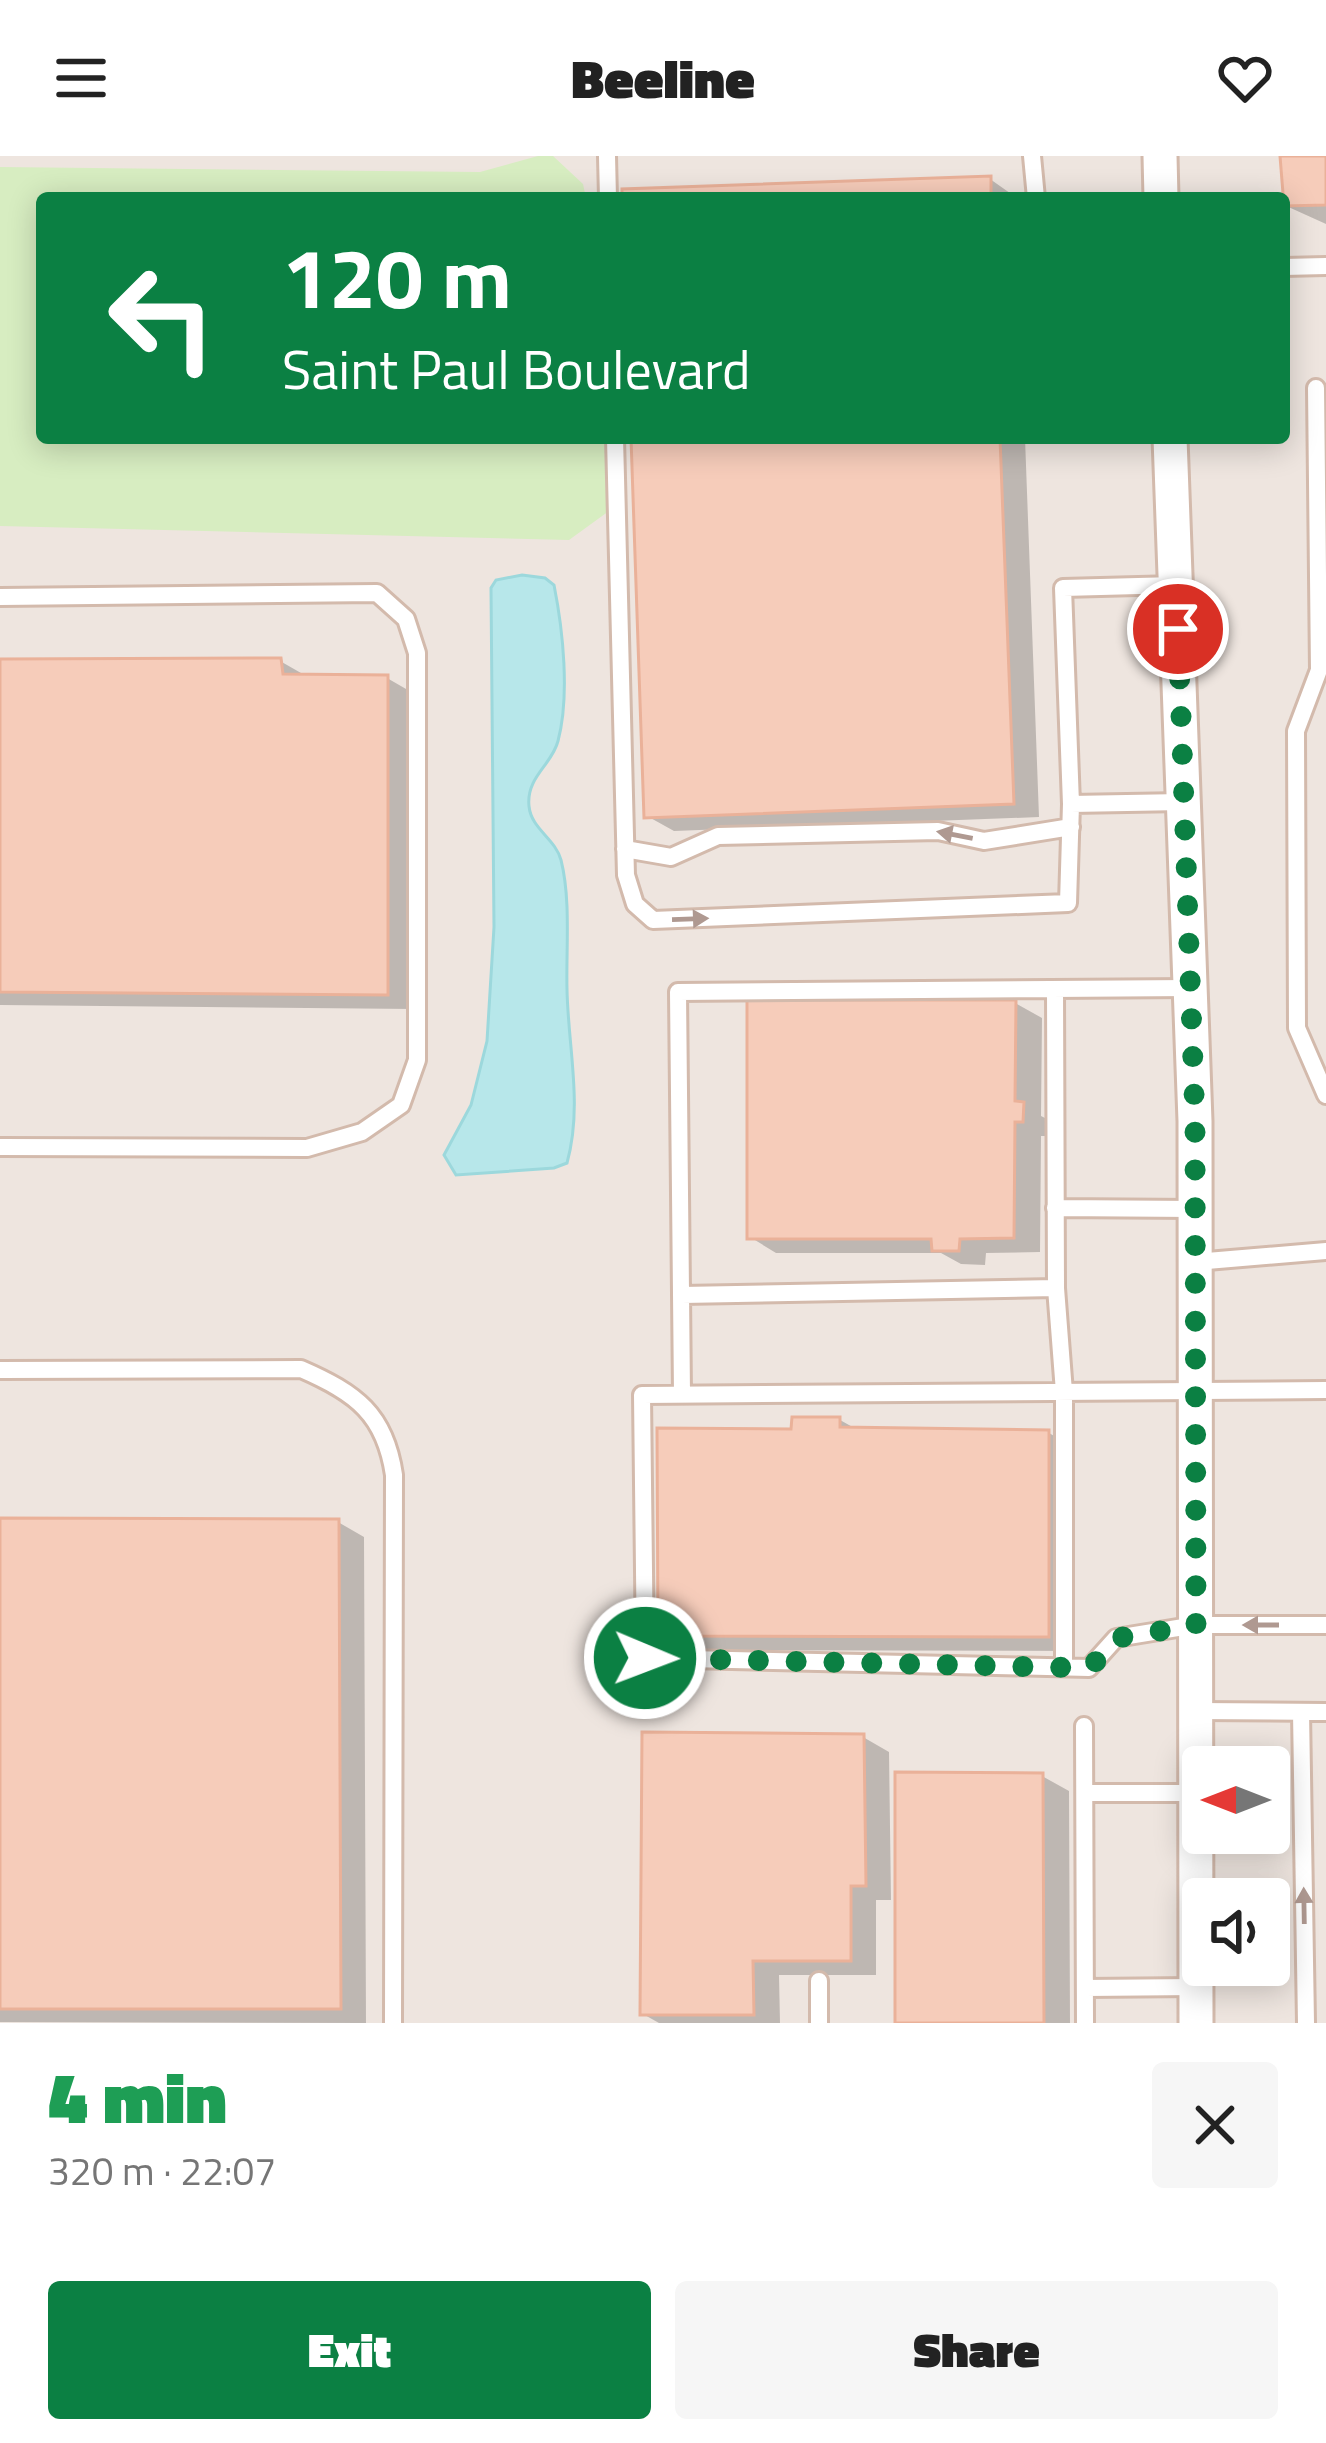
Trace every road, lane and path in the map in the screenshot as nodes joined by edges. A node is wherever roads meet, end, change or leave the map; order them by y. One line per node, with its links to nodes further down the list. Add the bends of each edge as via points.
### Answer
1 (607, 156): 4 (lane)
2 (1032, 156): 5 (lane)
3 (1160, 156): 6 (street)
4 (608, 192)
5 (1035, 192)
6 (1161, 192)
7 (1326, 266): 8 (lane)
8 (1290, 267)
9 (1316, 388): 20 (lane, via 1318,670 1296,731 1297,1028)
10 (615, 444): 17 (lane)
11 (1170, 444): 12 (street)
12 (1176, 585): 14 (street); 15 (lane, via 1063,588)
13 (0, 597): 21 (lane, via 377,593 406,619 417,653 417,1060 401,1105 362,1132 307,1148)
14 (1184, 802): 15 (lane); 18 (street)
15 (1071, 805): 16 (lane)
16 (1071, 827): 17 (lane, one-way to 17, via 984,841 938,831 718,836 671,857); 17 (lane, one-way to 16, via 635,904 653,920 990,907 1068,903)
17 (625, 849)
18 (1190, 988): 19 (lane); 23 (street)
19 (1055, 989): 22 (lane); 29 (lane, via 678,992)
20 (1326, 1095)
21 (0, 1147)
22 (1055, 1208): 23 (lane); 28 (lane)
23 (1195, 1209): 27 (street)
24 (1326, 1240): 25 (lane)
25 (1300, 1251): 26 (lane); 27 (lane)
26 (1326, 1251)
27 (1195, 1262): 32 (street)
28 (1056, 1288): 29 (lane); 33 (lane)
29 (682, 1295): 34 (lane)
30 (0, 1370): 49 (lane, via 301,1370 343,1387 388,1438)
31 (1326, 1390): 32 (lane)
32 (1195, 1391): 33 (lane); 35 (street)
33 (1064, 1392): 34 (lane); 37 (lane)
34 (682, 1394): 37 (lane, via 642,1395 645,1658)
35 (1196, 1625): 36 (lane, one-way to 35); 37 (lane, via 1117,1638 1090,1668); 38 (street)
36 (1326, 1625)
37 (1064, 1667)
38 (1196, 1711): 39 (lane); 42 (street)
39 (1301, 1712): 40 (lane); 53 (lane, one-way to 39)
40 (1326, 1712)
41 (1084, 1726): 43 (lane)
42 (1196, 1746)
43 (1087, 1793): 44 (lane); 48 (lane)
44 (1182, 1793)
45 (1196, 1854): 47 (street)
46 (819, 1981): 50 (lane)
47 (1196, 1987): 48 (lane); 52 (street)
48 (1085, 1988): 51 (lane)
49 (393, 2023)
50 (819, 2023)
51 (1085, 2023)
52 (1196, 2023)
53 (1306, 2023)

